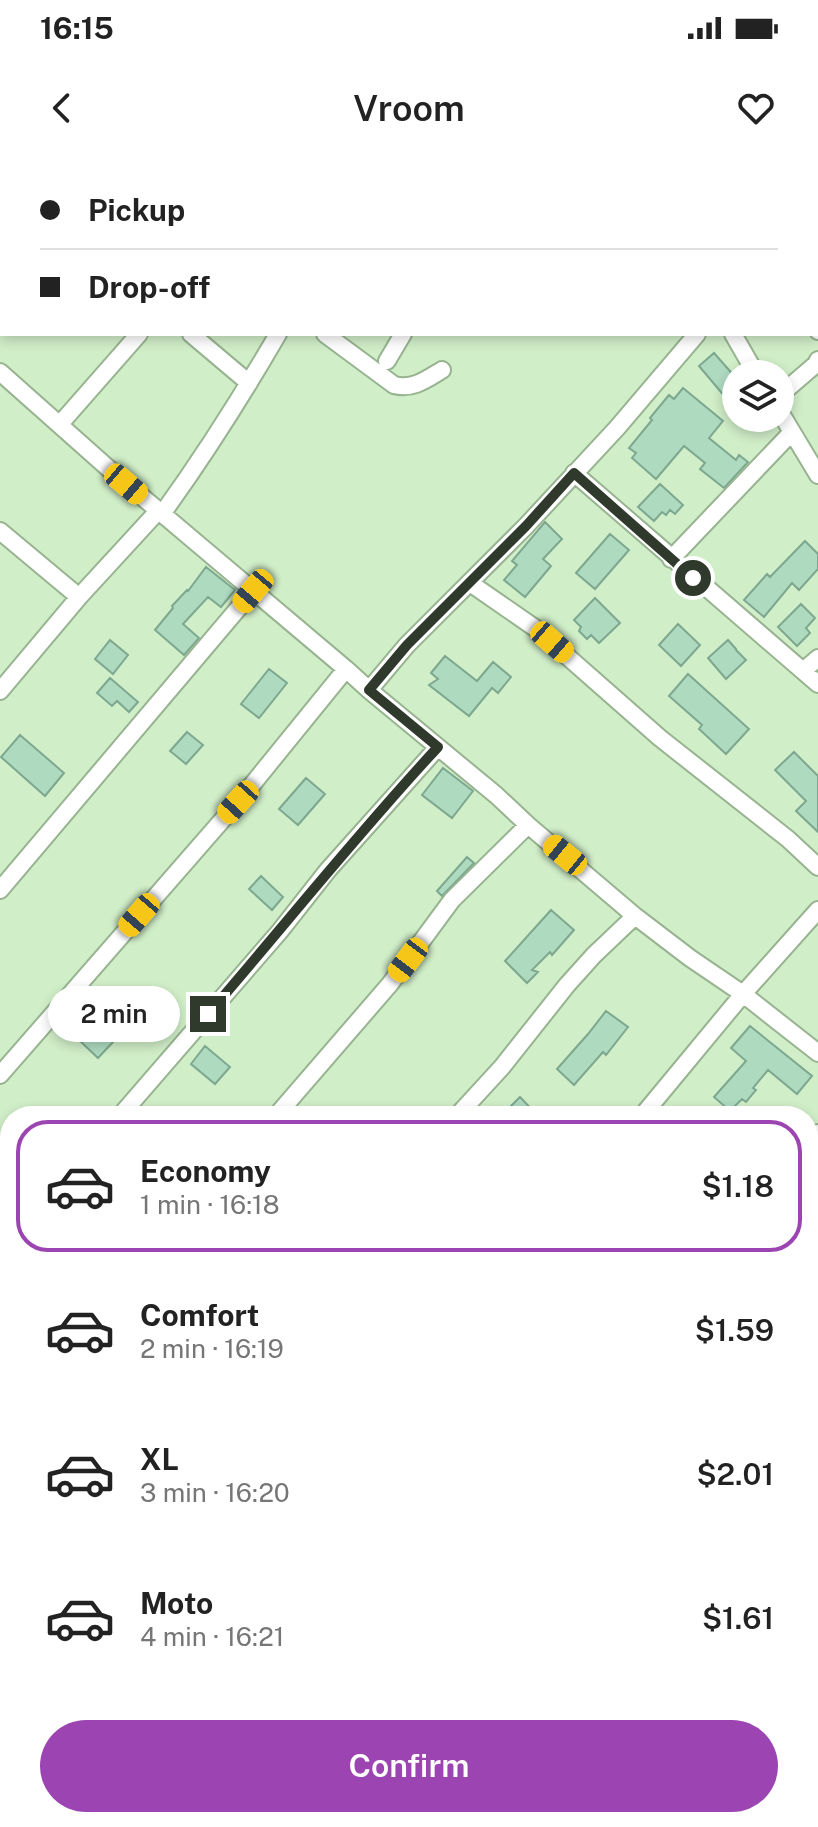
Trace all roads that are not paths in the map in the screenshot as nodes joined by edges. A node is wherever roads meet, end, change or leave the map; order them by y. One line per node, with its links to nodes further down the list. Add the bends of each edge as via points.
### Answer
1 (137, 336): 15 (street)
2 (193, 336): 13 (street)
3 (277, 336): 13 (street)
4 (328, 336): 11 (street, via 394,385 415,385)
5 (402, 336): 10 (street)
6 (695, 336): 18 (street)
7 (734, 336): 8 (street)
8 (748, 360)
9 (818, 360): 14 (street)
10 (387, 361)
11 (442, 370)
12 (0, 372): 15 (street)
13 (249, 383): 20 (street)
14 (794, 383)
15 (60, 424): 20 (street)
16 (792, 432): 17 (street); 22 (street)
17 (813, 454): 19 (street)
18 (574, 473): 22 (street); 23 (street)
19 (818, 475)
20 (162, 514): 24 (street); 25 (street, via 158,511)
21 (0, 531): 25 (street)
22 (671, 559): 28 (street)
23 (470, 583): 30 (street); 34 (street, via 535,628)
24 (253, 591): 27 (street); 35 (street)
25 (79, 597): 31 (street)
26 (818, 658): 28 (street)
27 (346, 669): 30 (street); 40 (street, via 238,802)
28 (803, 671): 29 (street)
29 (818, 684)
30 (369, 690): 32 (street)
31 (0, 691)
32 (438, 747): 33 (street); 41 (street)
33 (528, 825): 37 (street); 42 (street, via 452,900 390,984)
34 (818, 867)
35 (0, 890)
36 (818, 910): 38 (street)
37 (635, 916): 38 (street); 43 (street, via 567,985)
38 (743, 994): 39 (street); 44 (street)
39 (818, 1053)
40 (0, 1075)
41 (129, 1106)
42 (285, 1106)
43 (466, 1106)
44 (650, 1106)

